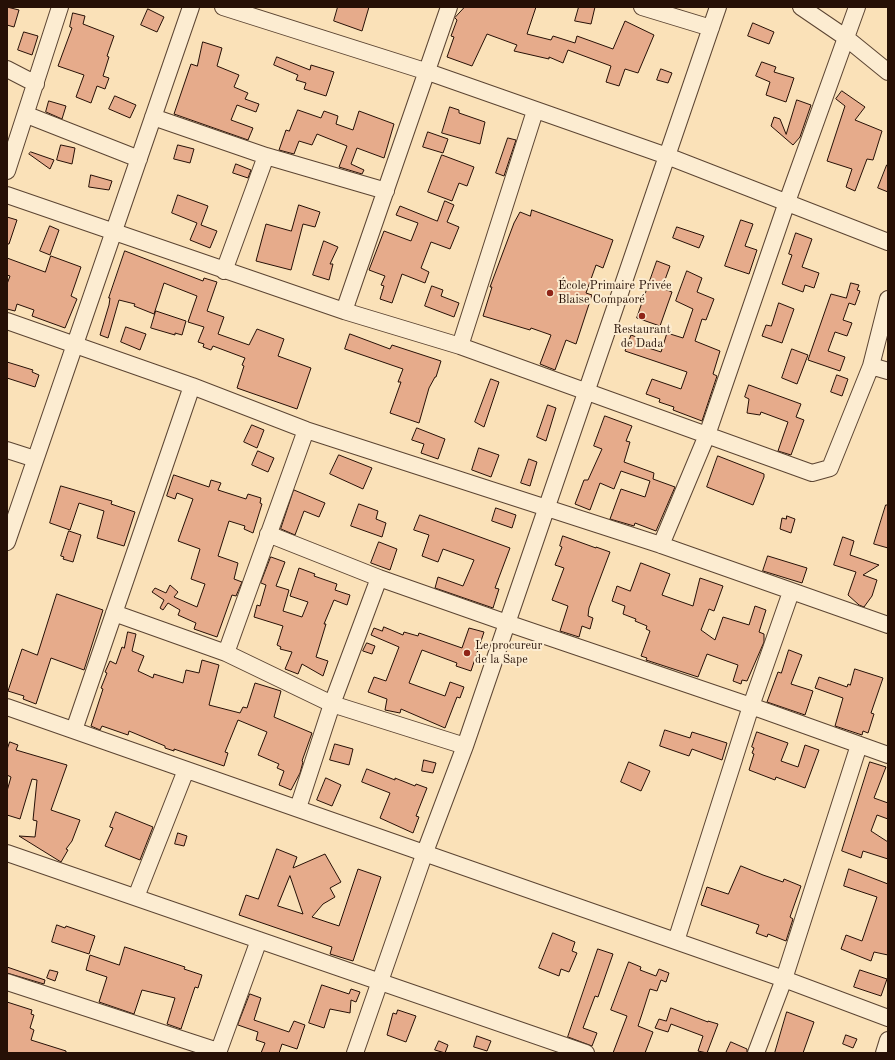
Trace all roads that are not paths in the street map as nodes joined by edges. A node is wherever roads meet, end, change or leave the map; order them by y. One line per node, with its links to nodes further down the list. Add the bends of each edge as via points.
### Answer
1 (60, 7): 14 (street)
2 (191, 7): 17 (street)
3 (223, 7): 12 (street)
4 (449, 7): 12 (street)
5 (642, 7): 9 (street)
6 (718, 7): 9 (street)
7 (801, 7): 10 (street)
8 (857, 7): 10 (street)
9 (711, 28): 19 (street)
10 (845, 38): 13 (street); 24 (street)
11 (7, 69): 14 (street)
12 (428, 72): 15 (street); 22 (street)
13 (888, 72)
14 (36, 84): 16 (street)
15 (535, 111): 19 (street); 32 (street)
16 (27, 115): 20 (street); 21 (street)
17 (154, 117): 18 (street); 20 (street)
18 (266, 156): 22 (street); 27 (street)
19 (667, 156): 24 (street); 36 (street)
20 (139, 159): 25 (street)
21 (7, 171)
22 (386, 191): 29 (street)
23 (7, 194): 25 (street)
24 (787, 202): 26 (street); 38 (street)
25 (115, 232): 27 (street); 31 (street)
26 (888, 242)
27 (224, 271): 29 (street)
28 (888, 299): 33 (street)
29 (344, 311): 32 (street)
30 (7, 321): 31 (street)
31 (74, 345): 35 (street); 40 (street)
32 (460, 346): 36 (street)
33 (871, 366): 34 (street); 38 (street, via 830,468 812,473)
34 (888, 372)
35 (192, 386): 37 (street); 47 (street)
36 (586, 392): 38 (street); 41 (street)
37 (306, 430): 41 (street); 42 (street)
38 (707, 435): 44 (street)
39 (7, 450): 40 (street)
40 (36, 459): 43 (street)
41 (547, 508): 44 (street); 48 (street)
42 (268, 534): 45 (street); 50 (street)
43 (7, 542)
44 (661, 545): 46 (street)
45 (379, 578): 48 (street); 51 (street)
46 (791, 592): 49 (street); 52 (street)
47 (114, 613): 50 (street); 54 (street)
48 (507, 623): 52 (street); 56 (street)
49 (888, 625)
50 (226, 653): 51 (street)
51 (332, 704): 56 (street); 59 (street)
52 (751, 706): 55 (street); 64 (street)
53 (7, 707): 54 (street)
54 (74, 730): 58 (street)
55 (859, 745): 57 (street); 65 (street)
56 (465, 746): 60 (street)
57 (888, 755)
58 (186, 770): 59 (street); 62 (street)
59 (298, 808): 60 (street)
60 (425, 852): 64 (street); 66 (street)
61 (7, 853): 62 (street)
62 (136, 897): 63 (street)
63 (259, 940): 66 (street); 70 (street)
64 (676, 941): 65 (street)
65 (784, 979): 68 (street); 73 (street)
66 (380, 981): 71 (street); 72 (street)
67 (7, 982): 70 (street)
68 (888, 1018)
69 (888, 1040): 74 (street)
70 (218, 1052)
71 (355, 1053)
72 (586, 1053)
73 (756, 1053)
74 (884, 1053)

